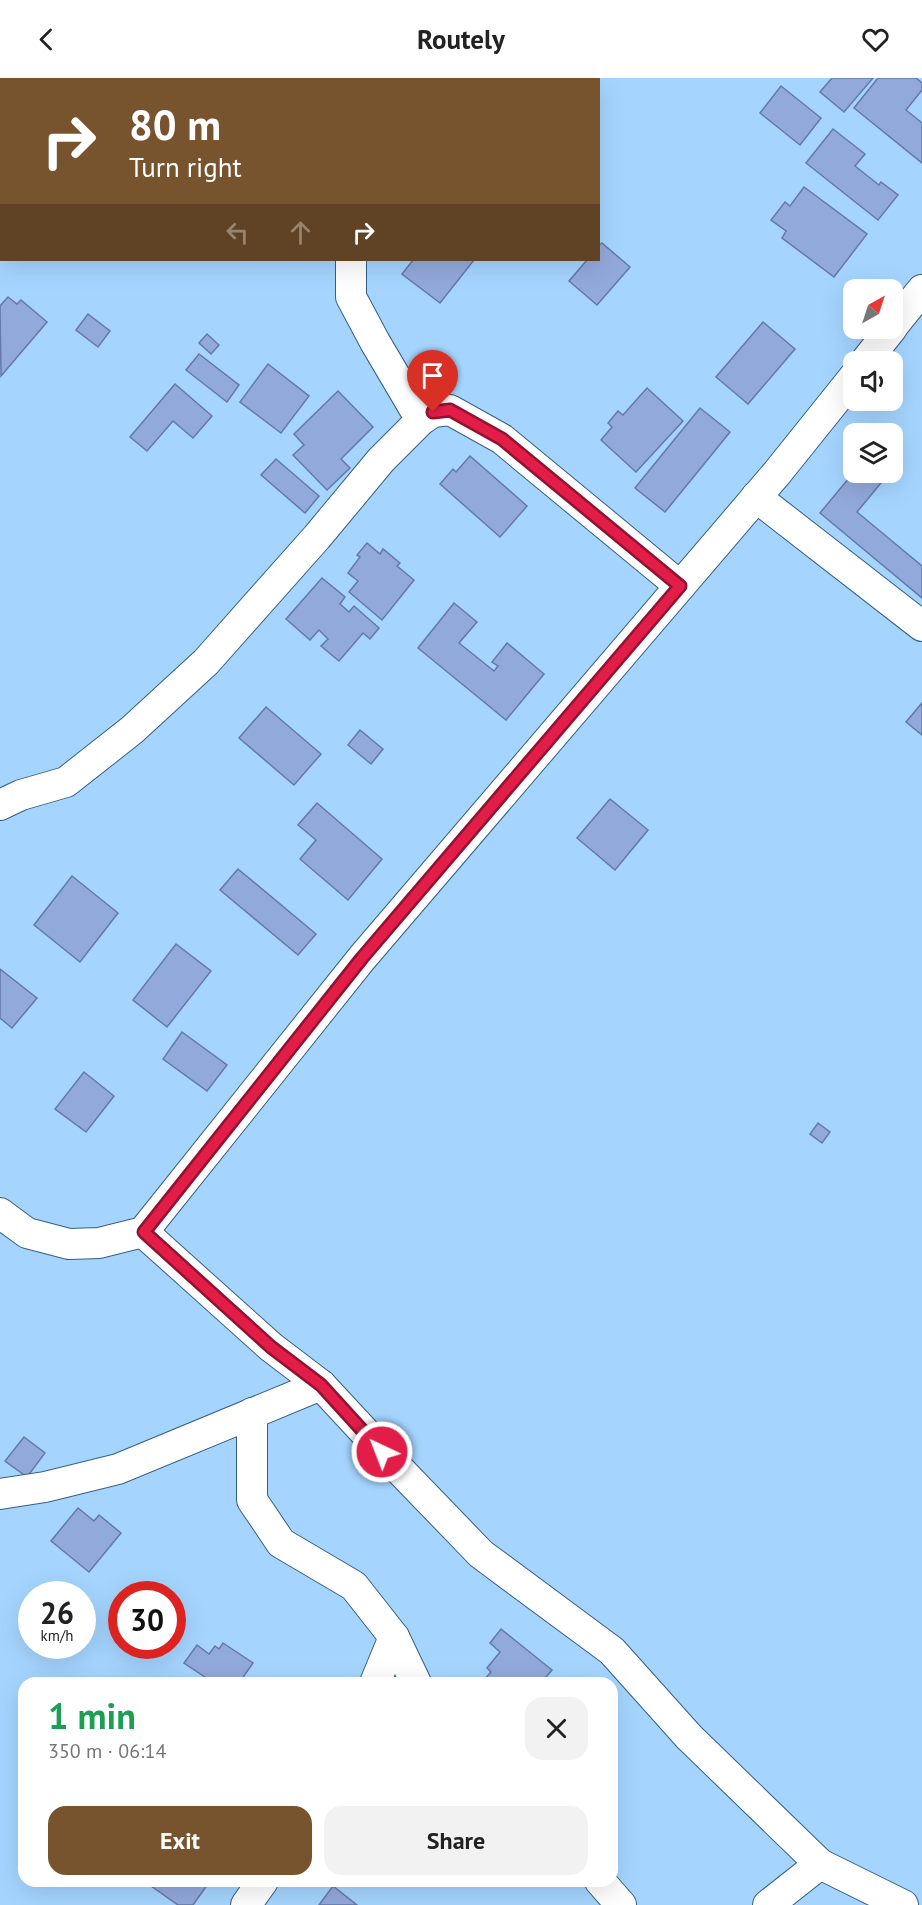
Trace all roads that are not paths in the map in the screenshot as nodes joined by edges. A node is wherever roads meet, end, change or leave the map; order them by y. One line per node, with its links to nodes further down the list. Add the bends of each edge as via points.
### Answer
1 (351, 261): 7 (street, via 351,297)
2 (922, 290): 3 (street)
3 (903, 314)
4 (884, 339): 5 (street)
5 (874, 351)
6 (843, 390): 8 (street)
7 (420, 420): 9 (street, via 433,412 450,410 502,439); 11 (street, via 206,662 132,730 66,782)
8 (756, 497): 9 (street); 10 (street)
9 (680, 586): 13 (street, via 362,958)
10 (922, 626)
11 (0, 805)
12 (0, 1213): 13 (street, via 27,1233 69,1244 99,1243)
13 (144, 1232): 14 (street, via 271,1347)
14 (321, 1385): 15 (street); 20 (street, via 481,1554 612,1651 689,1737)
15 (252, 1413): 16 (street, via 118,1469); 17 (street, via 252,1500 280,1543 354,1586)
16 (0, 1494)
17 (394, 1637): 18 (street); 19 (street)
18 (377, 1677)
19 (413, 1677)
20 (820, 1864): 25 (street); 26 (street)
21 (259, 1887): 23 (street)
22 (605, 1887): 24 (street)
23 (246, 1905)
24 (621, 1905)
25 (768, 1905)
26 (903, 1905)

